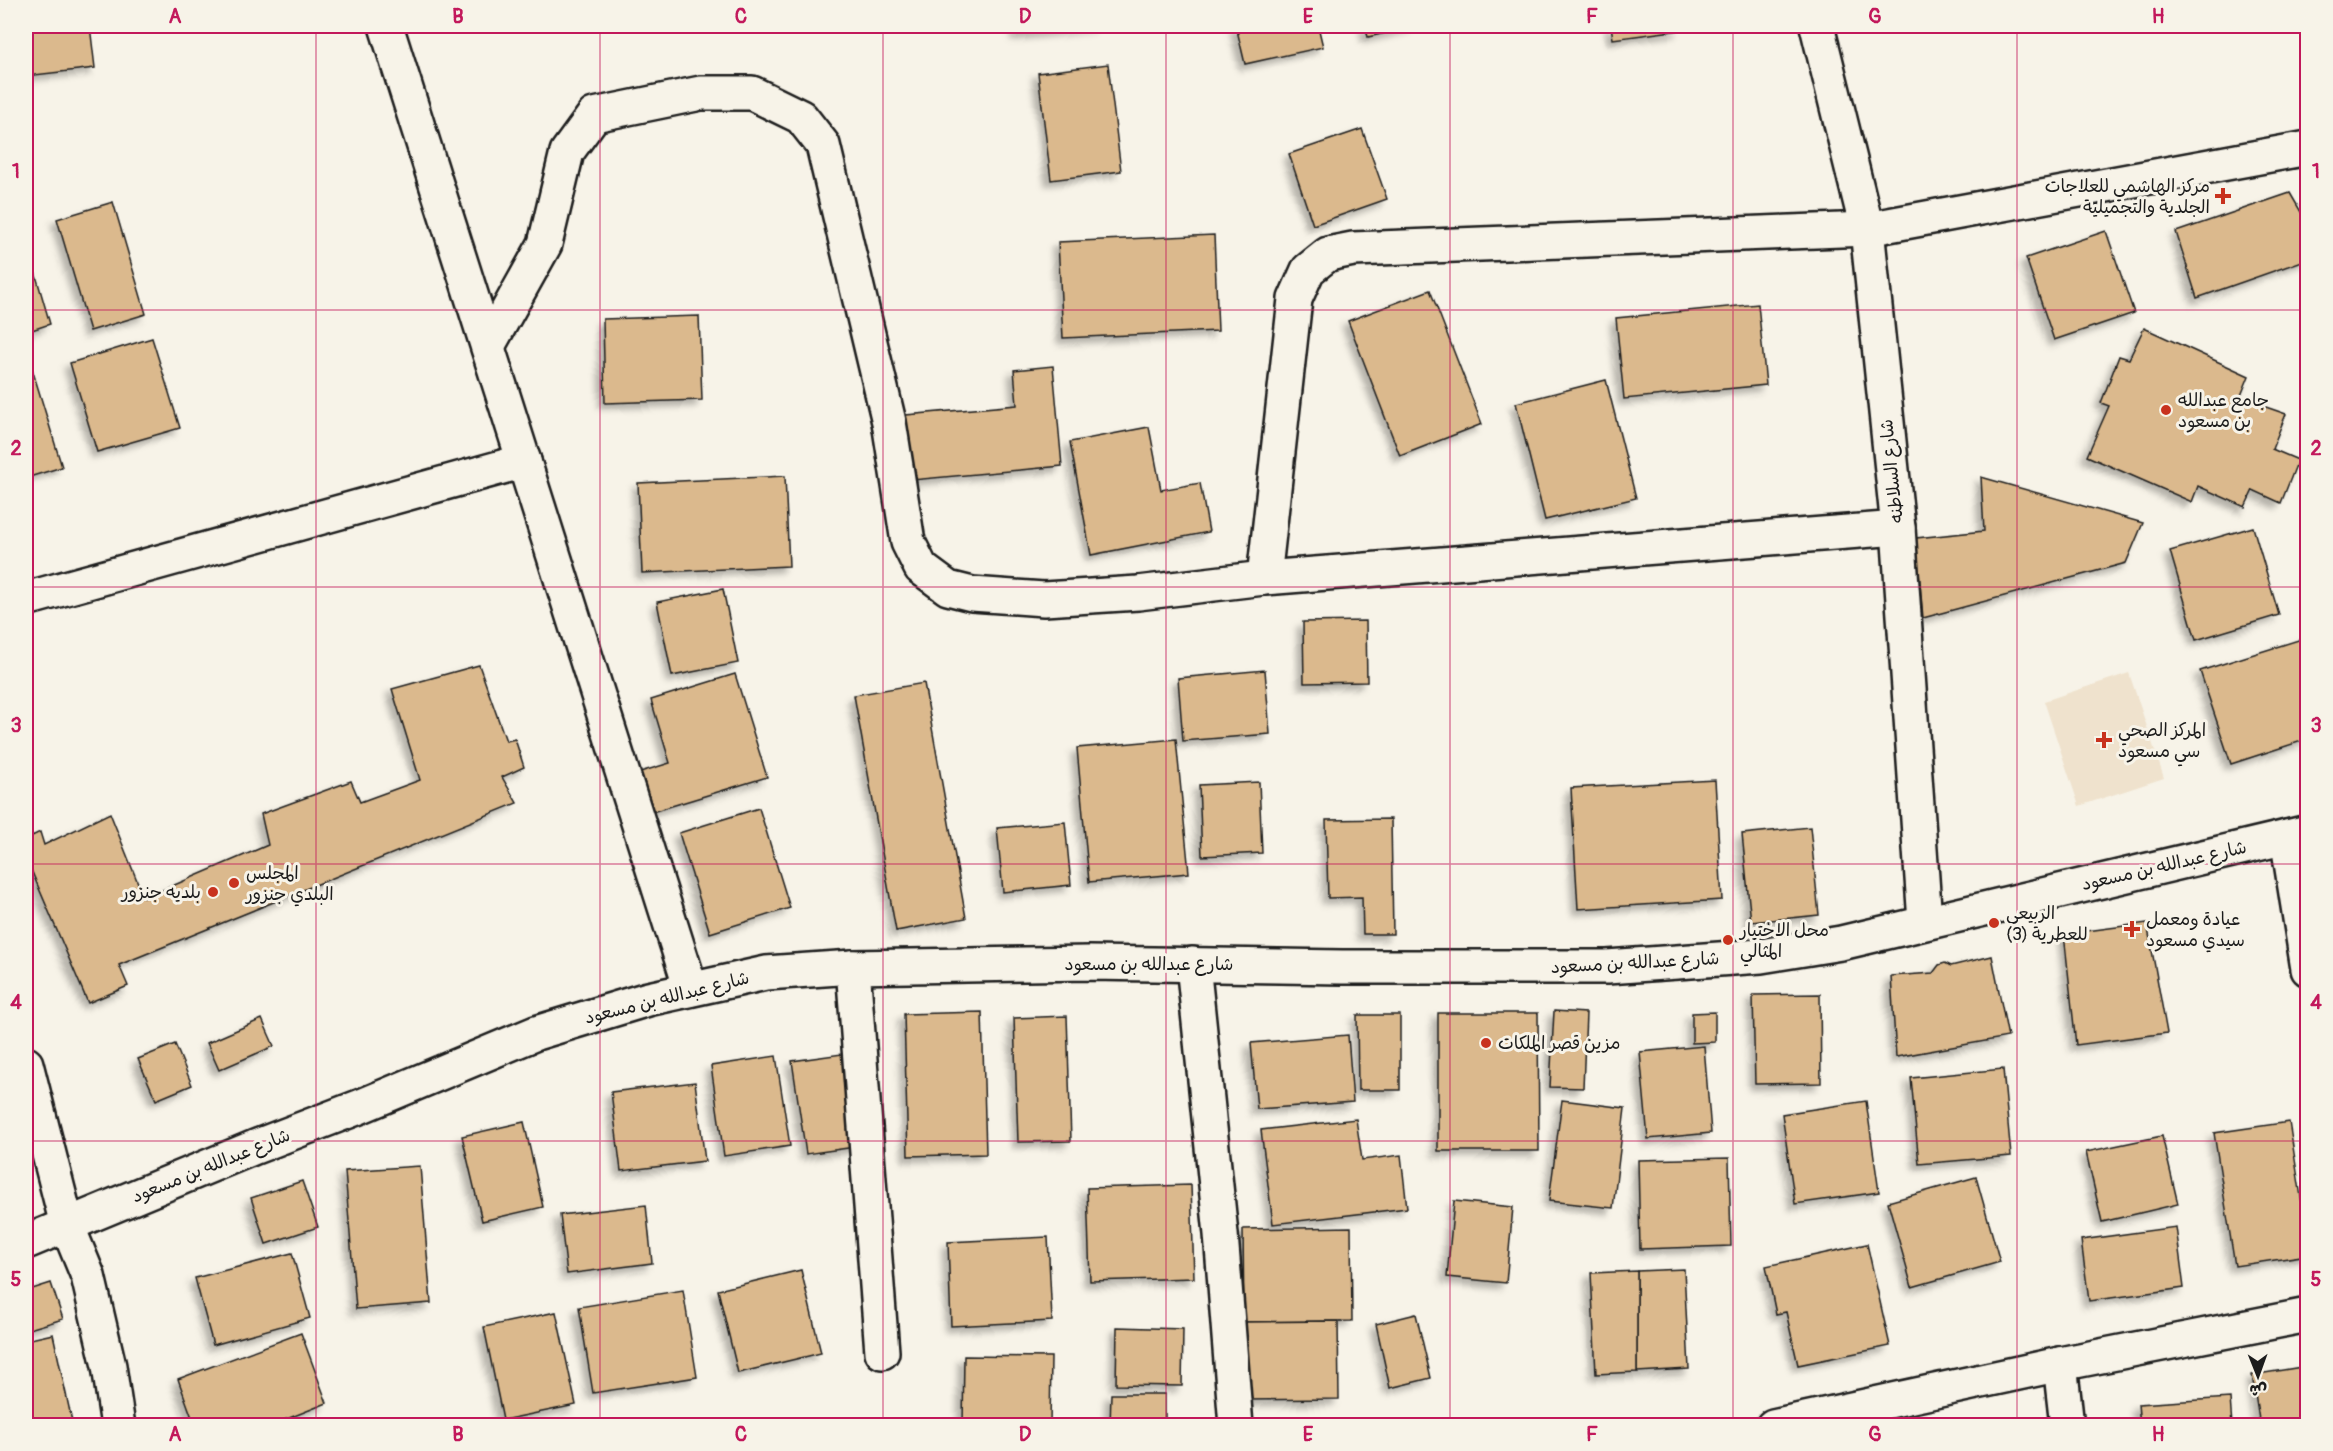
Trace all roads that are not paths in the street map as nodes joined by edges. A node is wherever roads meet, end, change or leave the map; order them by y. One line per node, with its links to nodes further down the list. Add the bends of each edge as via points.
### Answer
1 (386, 26): 5 (street)
2 (1817, 26): 4 (street, شارع السلاطنه)
3 (2307, 148): 4 (street)
4 (1867, 229): 7 (street, شارع السلاطنه); 8 (street, via 1365,249 1328,254 1308,270 1295,299)
5 (488, 346): 6 (street); 8 (street, via 545,244 567,152 594,115 701,93 752,93 801,117 823,145 889,422 908,542 921,568 948,588 972,594 1044,599)
6 (524, 461): 9 (street); 15 (street)
7 (1898, 528): 8 (street); 11 (street, شارع السلاطنه)
8 (1264, 578)
9 (26, 599)
10 (2297, 834): 11 (street, شارع عبدالله بن مسعود); 14 (street)
11 (1925, 922): 12 (street, شارع عبدالله بن مسعود, via 1840,943 1761,956 1607,967)
12 (1193, 964): 13 (street, شارع عبدالله بن مسعود); 23 (street)
13 (853, 967): 15 (street, شارع عبدالله بن مسعود, via 766,973); 20 (street)
14 (2307, 969)
15 (691, 989): 17 (street, شارع عبدالله بن مسعود, via 536,1033)
16 (26, 1064): 17 (street)
17 (67, 1225): 18 (street, شارع عبدالله بن مسعود); 22 (street, via 88,1276)
18 (26, 1242)
19 (2307, 1315): 21 (street)
20 (882, 1352)
21 (2060, 1364): 24 (street); 25 (street)
22 (118, 1425)
23 (1236, 1425)
24 (1773, 1425)
25 (2067, 1425)

